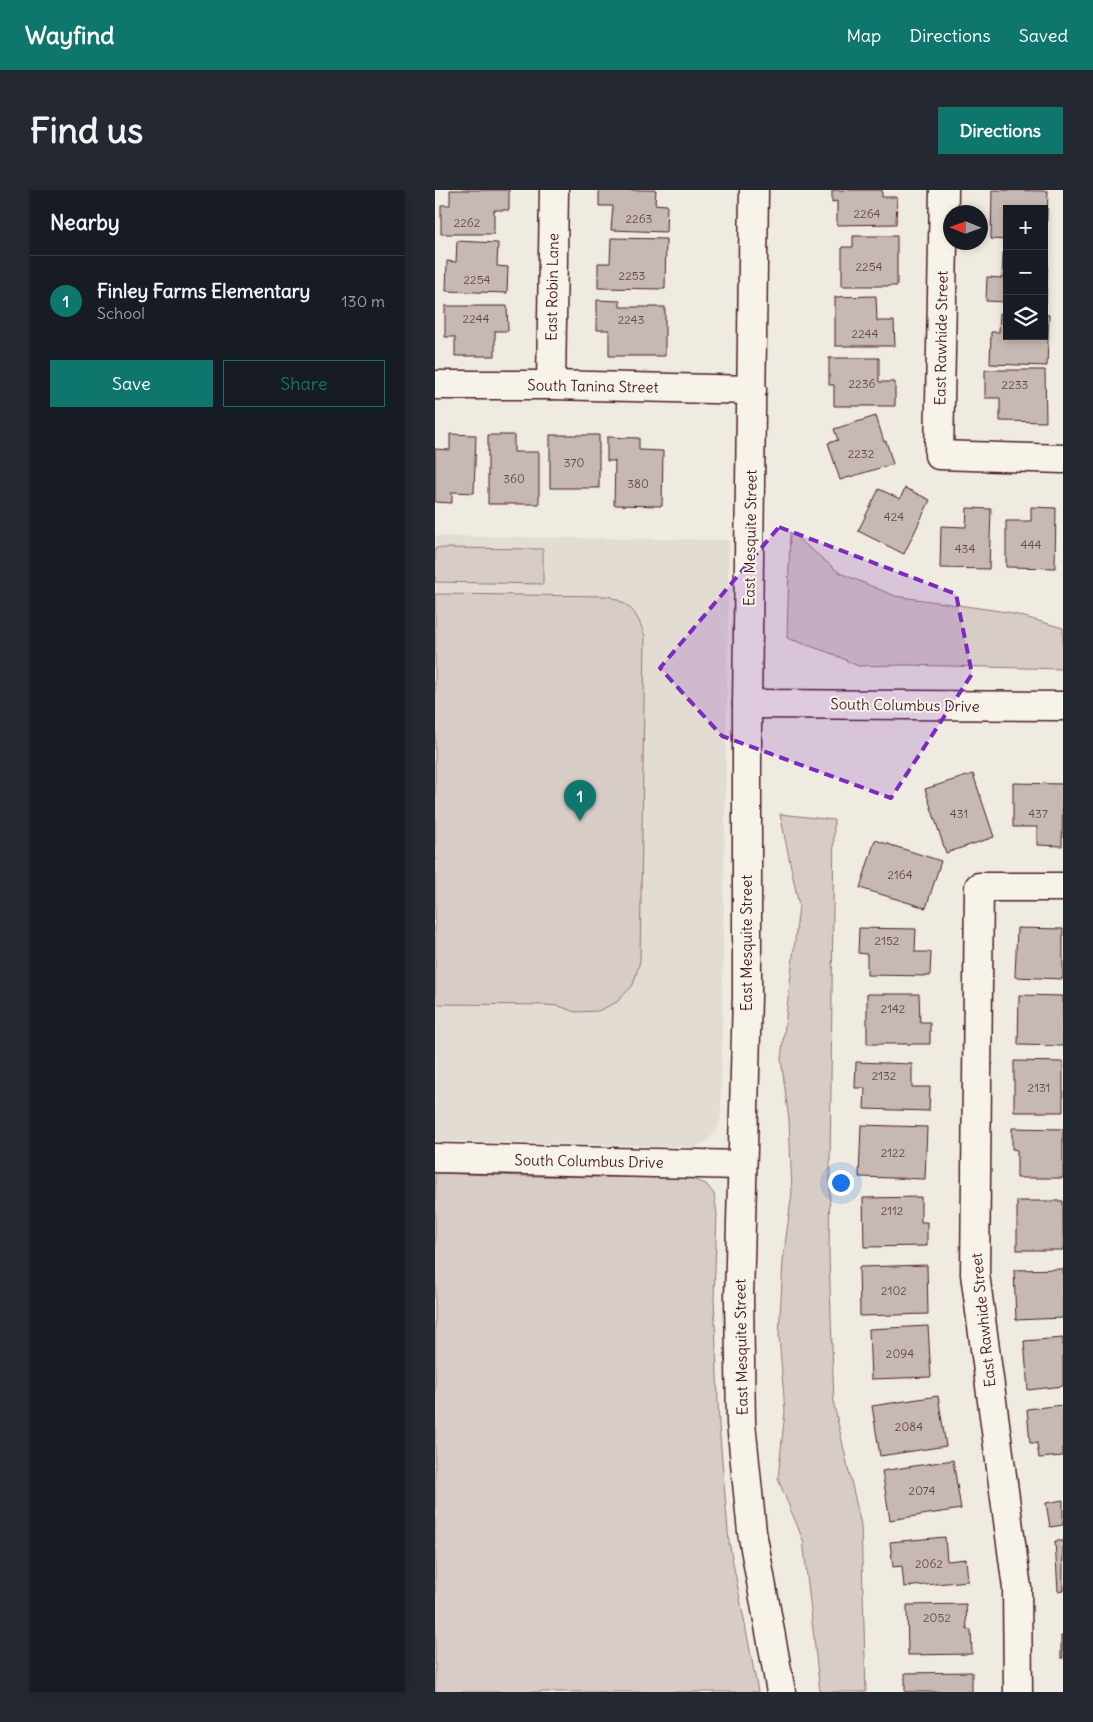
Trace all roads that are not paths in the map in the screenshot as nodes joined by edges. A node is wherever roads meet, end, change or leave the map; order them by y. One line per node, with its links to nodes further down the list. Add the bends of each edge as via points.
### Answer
1 (554, 190): 5 (street, East Robin Lane)
2 (754, 190): 6 (street, East Mesquite Street)
3 (944, 190): 7 (street, East Rawhide Street, via 939,455)
4 (435, 385): 5 (street, South Tanina Street)
5 (551, 385): 6 (street, South Tanina Street)
6 (752, 390): 8 (street, East Mesquite Street)
7 (1063, 459)
8 (747, 704): 9 (street, South Columbus Drive); 12 (street, East Mesquite Street, via 747,996)
9 (1063, 706)
10 (1063, 887): 14 (street, East Rawhide Street, via 979,887 975,1274 1017,1588)
11 (435, 1158): 12 (street, South Columbus Drive)
12 (742, 1164): 13 (street, East Mesquite Street, via 739,1298 742,1432 752,1532)
13 (781, 1692)
14 (1017, 1692)

